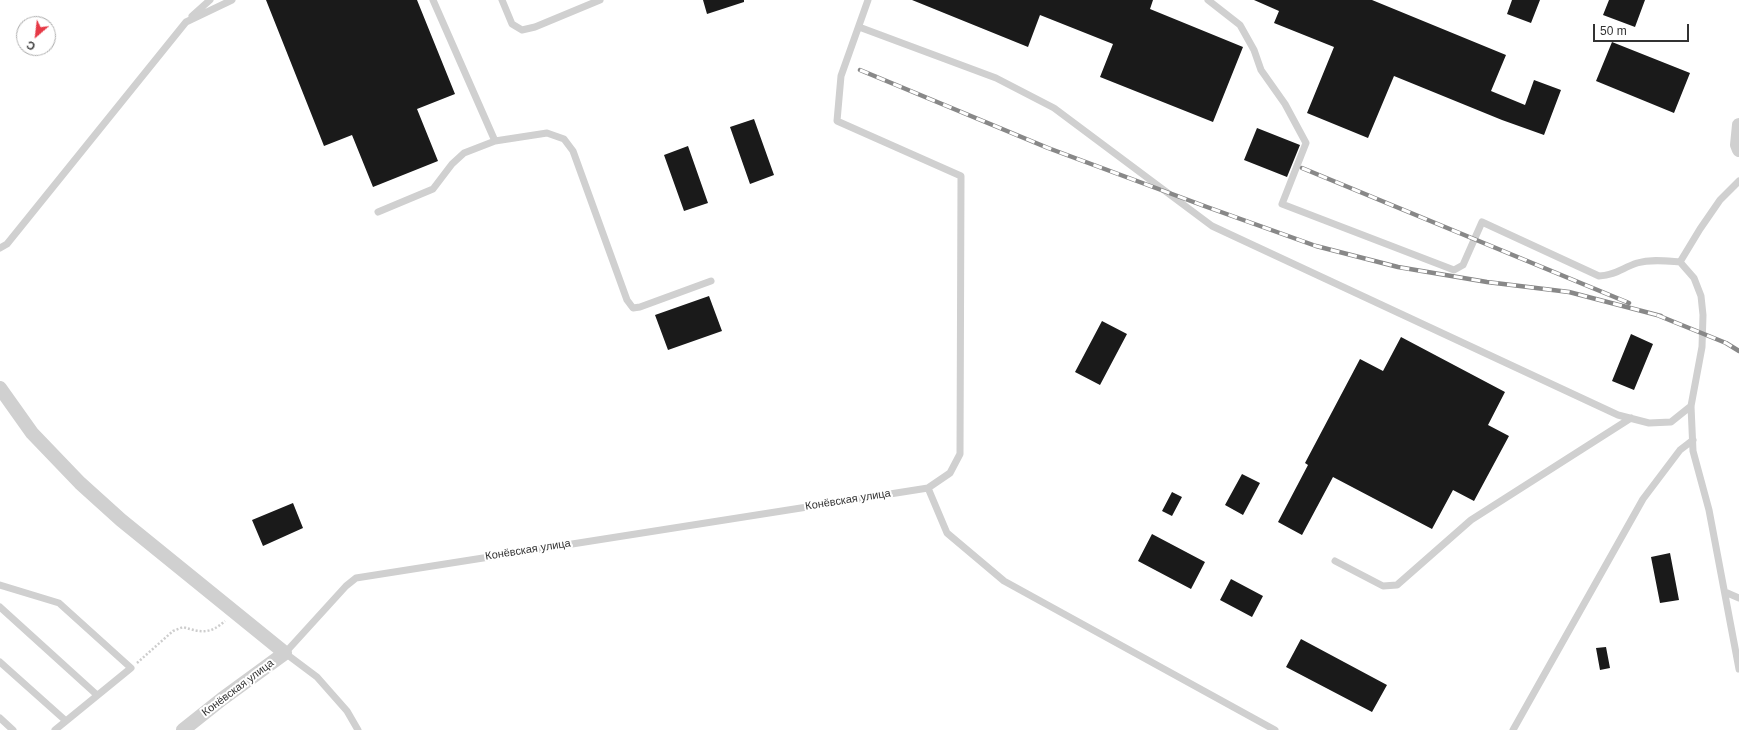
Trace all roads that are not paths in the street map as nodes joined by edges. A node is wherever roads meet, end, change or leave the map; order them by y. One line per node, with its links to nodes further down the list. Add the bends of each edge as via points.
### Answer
1 (210, 0): 8 (lane)
2 (232, 0): 8 (lane)
3 (434, 0): 11 (lane)
4 (502, 0): 5 (lane, via 512,24 522,30)
5 (600, 0)
6 (868, 0): 9 (lane)
7 (1208, 0): 16 (lane, via 1240,26 1254,50 1261,70 1285,104 1306,143 1282,204 1454,270 1463,265 1482,222 1599,276 1610,275 1637,263 1659,260)
8 (186, 22): 15 (lane, via 7,244)
9 (859, 27): 20 (lane, via 996,78 1054,108 1212,226 1611,412); 22 (lane, via 841,76 837,121 960,176 960,454 950,473)
10 (1739, 125): 12 (street)
11 (495, 141): 14 (lane, via 464,153 433,189); 17 (lane, via 547,133 564,139 573,151 627,300 633,308)
12 (1738, 148)
13 (1739, 181): 16 (lane, via 1720,200)
14 (378, 212)
15 (0, 248)
16 (1680, 262): 19 (lane, via 1694,278 1701,296 1703,315 1702,347)
17 (711, 281)
18 (0, 388): 28 (street, via 32,433 80,484 120,520)
19 (1691, 406): 20 (lane, via 1671,422 1650,423); 21 (lane)
20 (1631, 418): 23 (lane, via 1471,520 1397,585 1383,586)
21 (1693, 440): 25 (lane, via 1693,451 1709,510); 39 (lane, via 1680,450 1643,499)
22 (928, 488): 28 (lane, Конёвская улица, via 356,578); 38 (lane, via 947,533 1004,581)
23 (1335, 561)
24 (0, 586): 31 (lane, via 59,603 131,668)
25 (1725, 592): 26 (lane); 30 (lane)
26 (1739, 598)
27 (0, 607): 31 (lane)
28 (285, 653): 36 (street, Конёвская улица); 37 (lane, via 318,677 347,711)
29 (0, 662): 33 (lane)
30 (1739, 669)
31 (97, 695): 33 (lane)
32 (0, 718): 34 (lane)
33 (66, 721): 35 (lane)
34 (13, 730)
35 (54, 730)
36 (184, 730)
37 (358, 730)
38 (1275, 730)
39 (1513, 730)

